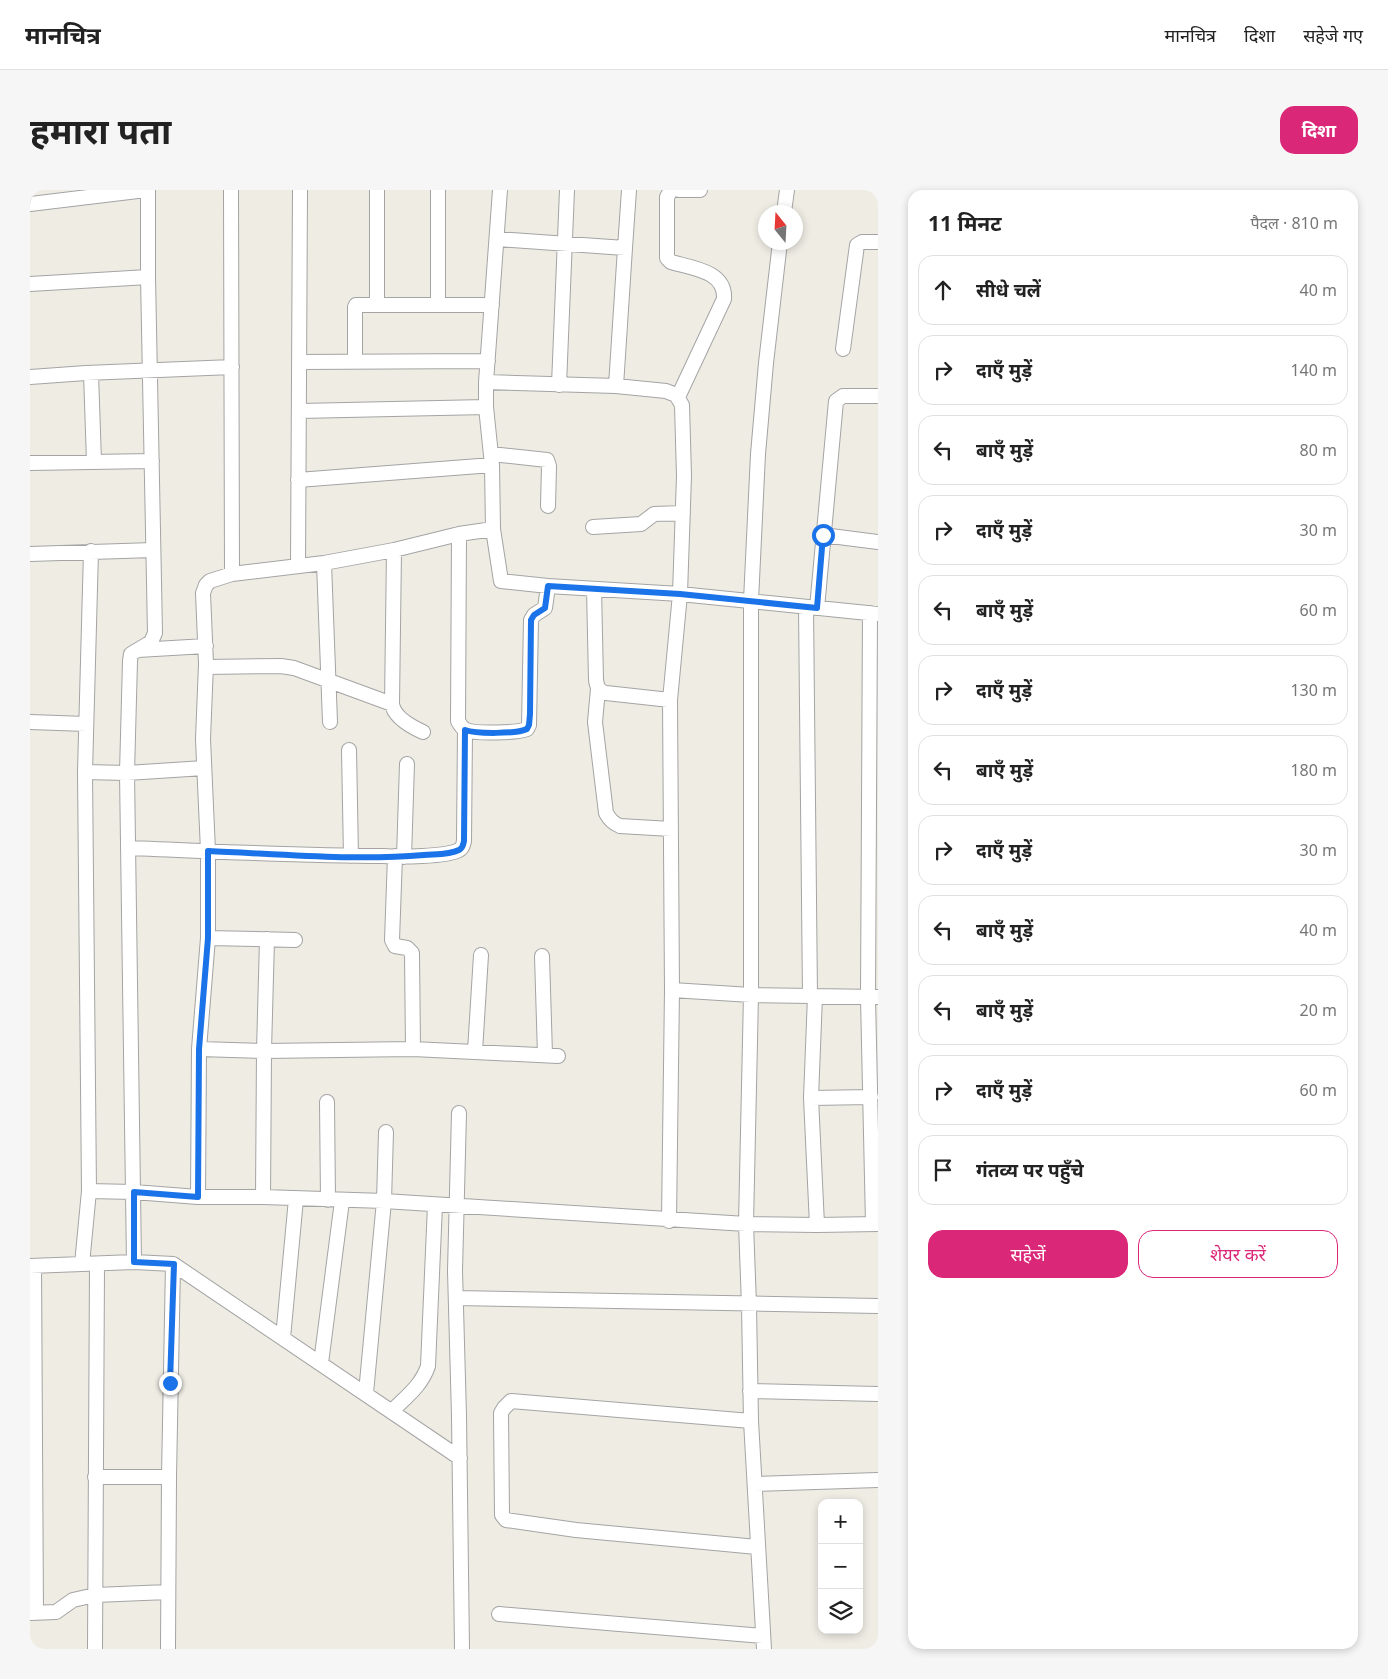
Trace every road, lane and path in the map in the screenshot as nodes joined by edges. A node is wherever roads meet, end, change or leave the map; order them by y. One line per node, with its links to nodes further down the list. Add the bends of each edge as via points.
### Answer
1 (147, 190): 13 (street); 20 (street)
2 (231, 190): 29 (street)
3 (300, 190): 27 (street)
4 (378, 190): 22 (street)
5 (438, 190): 23 (street)
6 (500, 190): 15 (street)
7 (567, 190): 17 (street)
8 (629, 190): 18 (street)
9 (671, 190): 37 (street, via 668,197 667,258 714,275 724,292 724,299)
10 (679, 190): 11 (street)
11 (700, 190)
12 (787, 190): 14 (street)
13 (30, 204)
14 (785, 205)
15 (497, 239): 17 (street); 24 (street)
16 (878, 242): 25 (street, via 857,245)
17 (565, 244): 18 (street); 34 (street)
18 (625, 248): 35 (street)
19 (779, 250): 62 (street, via 758,454)
20 (148, 277): 21 (street); 30 (street)
21 (30, 284)
22 (378, 305): 23 (street); 28 (street, via 355,305)
23 (438, 305): 24 (street)
24 (492, 305): 26 (street)
25 (844, 349)
26 (488, 361): 28 (street); 33 (street)
27 (299, 362): 28 (street); 39 (street)
28 (355, 362)
29 (232, 367): 30 (street); 58 (street)
30 (151, 371): 31 (street); 41 (street)
31 (91, 372): 32 (street); 42 (street)
32 (30, 377)
33 (486, 382): 34 (street); 38 (street)
34 (559, 385): 35 (street)
35 (616, 386): 37 (street, via 666,391)
36 (878, 396): 50 (street, via 843,396 836,401)
37 (678, 397): 46 (street, via 682,405)
38 (486, 407): 39 (street); 40 (street)
39 (299, 412): 44 (street)
40 (491, 459): 44 (street); 45 (street, via 547,460); 48 (street)
41 (152, 461): 42 (street); 52 (street)
42 (94, 462): 43 (street)
43 (30, 463)
44 (298, 480): 57 (street)
45 (548, 506)
46 (683, 513): 47 (street, via 654,514 641,524); 61 (street)
47 (593, 527)
48 (493, 529): 49 (street); 59 (street, via 501,581)
49 (459, 534): 53 (street); 75 (street, via 458,721)
50 (823, 535): 51 (street); 63 (street)
51 (878, 542)
52 (153, 550): 54 (street); 66 (street, via 155,634 151,642)
53 (394, 550): 56 (street); 71 (street)
54 (90, 551): 55 (street); 74 (street)
55 (30, 554)
56 (324, 563): 57 (street); 68 (street)
57 (298, 566): 58 (street)
58 (232, 574): 65 (street, via 210,581 204,589)
59 (548, 586): 60 (street); 75 (street, via 545,608 531,620 530,719 527,729 520,732)
60 (594, 589): 61 (street); 69 (street)
61 (680, 594): 62 (street); 70 (street)
62 (751, 601): 63 (street); 93 (street)
63 (811, 608): 64 (street); 94 (street)
64 (874, 614): 95 (street)
65 (206, 646): 66 (street); 67 (street)
66 (138, 650): 81 (street, via 131,654 130,661)
67 (206, 667): 68 (street, via 281,666); 79 (street)
68 (328, 681): 71 (street); 73 (street)
69 (598, 689): 70 (street, via 606,693); 82 (street, via 595,722 609,819 620,826)
70 (670, 700): 82 (street)
71 (392, 704): 76 (street, via 395,713)
72 (30, 722): 74 (street)
73 (330, 722)
74 (86, 724): 80 (street)
75 (465, 730): 86 (street, via 462,848 449,853)
76 (423, 732)
77 (348, 750): 85 (street)
78 (408, 764): 86 (street)
79 (204, 768): 81 (street); 84 (street)
80 (85, 772): 81 (street); 105 (street)
81 (127, 773): 83 (street)
82 (671, 829): 92 (street)
83 (128, 848): 84 (street); 106 (street)
84 (208, 851): 85 (street); 87 (street)
85 (351, 856): 86 (street)
86 (400, 857): 97 (street, via 392,940 395,946 407,948 412,953)
87 (208, 938): 88 (street); 96 (street)
88 (267, 939): 89 (street); 98 (street)
89 (296, 940)
90 (481, 955): 99 (street)
91 (542, 956): 99 (street, via 552,1055)
92 (672, 990): 93 (street); 115 (street)
93 (752, 995): 94 (street); 117 (street)
94 (813, 996): 95 (street); 101 (street)
95 (873, 998): 100 (street)
96 (199, 1049): 98 (street); 107 (street)
97 (413, 1049): 98 (street); 99 (street)
98 (264, 1051): 108 (street)
99 (475, 1051)
100 (871, 1097): 101 (street); 116 (street)
101 (811, 1098): 118 (street)
102 (327, 1102): 110 (street)
103 (459, 1113): 114 (street)
104 (386, 1132): 112 (street)
105 (89, 1191): 106 (street); 120 (street)
106 (134, 1192): 107 (street); 119 (street)
107 (198, 1197): 108 (street)
108 (263, 1197): 109 (street)
109 (296, 1199): 110 (street); 127 (street)
110 (328, 1200): 111 (street)
111 (342, 1200): 112 (street); 128 (street)
112 (384, 1202): 113 (street); 131 (street)
113 (435, 1205): 114 (street); 133 (street, via 428,1366 417,1386)
114 (458, 1207): 115 (street); 124 (street)
115 (669, 1221): 117 (street)
116 (876, 1223): 118 (street)
117 (746, 1224): 118 (street); 125 (street)
118 (817, 1225)
119 (134, 1262): 121 (street); 122 (street)
120 (82, 1264): 122 (street); 123 (street)
121 (174, 1264): 127 (street); 137 (street)
122 (97, 1265): 136 (street)
123 (32, 1266): 129 (street)
124 (456, 1298): 125 (street); 135 (street)
125 (749, 1305): 126 (street); 130 (street)
126 (878, 1306)
127 (283, 1338): 128 (street)
128 (321, 1363): 131 (street)
129 (32, 1368): 143 (street)
130 (750, 1391): 132 (street); 134 (street)
131 (366, 1393): 133 (street)
132 (878, 1394)
133 (392, 1411): 135 (street)
134 (751, 1421): 139 (street); 140 (street, via 510,1401 502,1413 502,1515 506,1520 576,1530)
135 (460, 1458): 148 (street)
136 (96, 1477): 137 (street); 142 (street)
137 (169, 1477): 141 (street)
138 (878, 1480): 139 (street)
139 (755, 1484): 140 (street)
140 (757, 1547): 145 (street)
141 (168, 1592): 142 (street); 147 (street)
142 (95, 1595): 143 (street, via 73,1600 56,1612); 146 (street)
143 (33, 1613)
144 (499, 1614): 145 (street)
145 (764, 1643)
146 (95, 1649)
147 (168, 1649)
148 (462, 1649)

